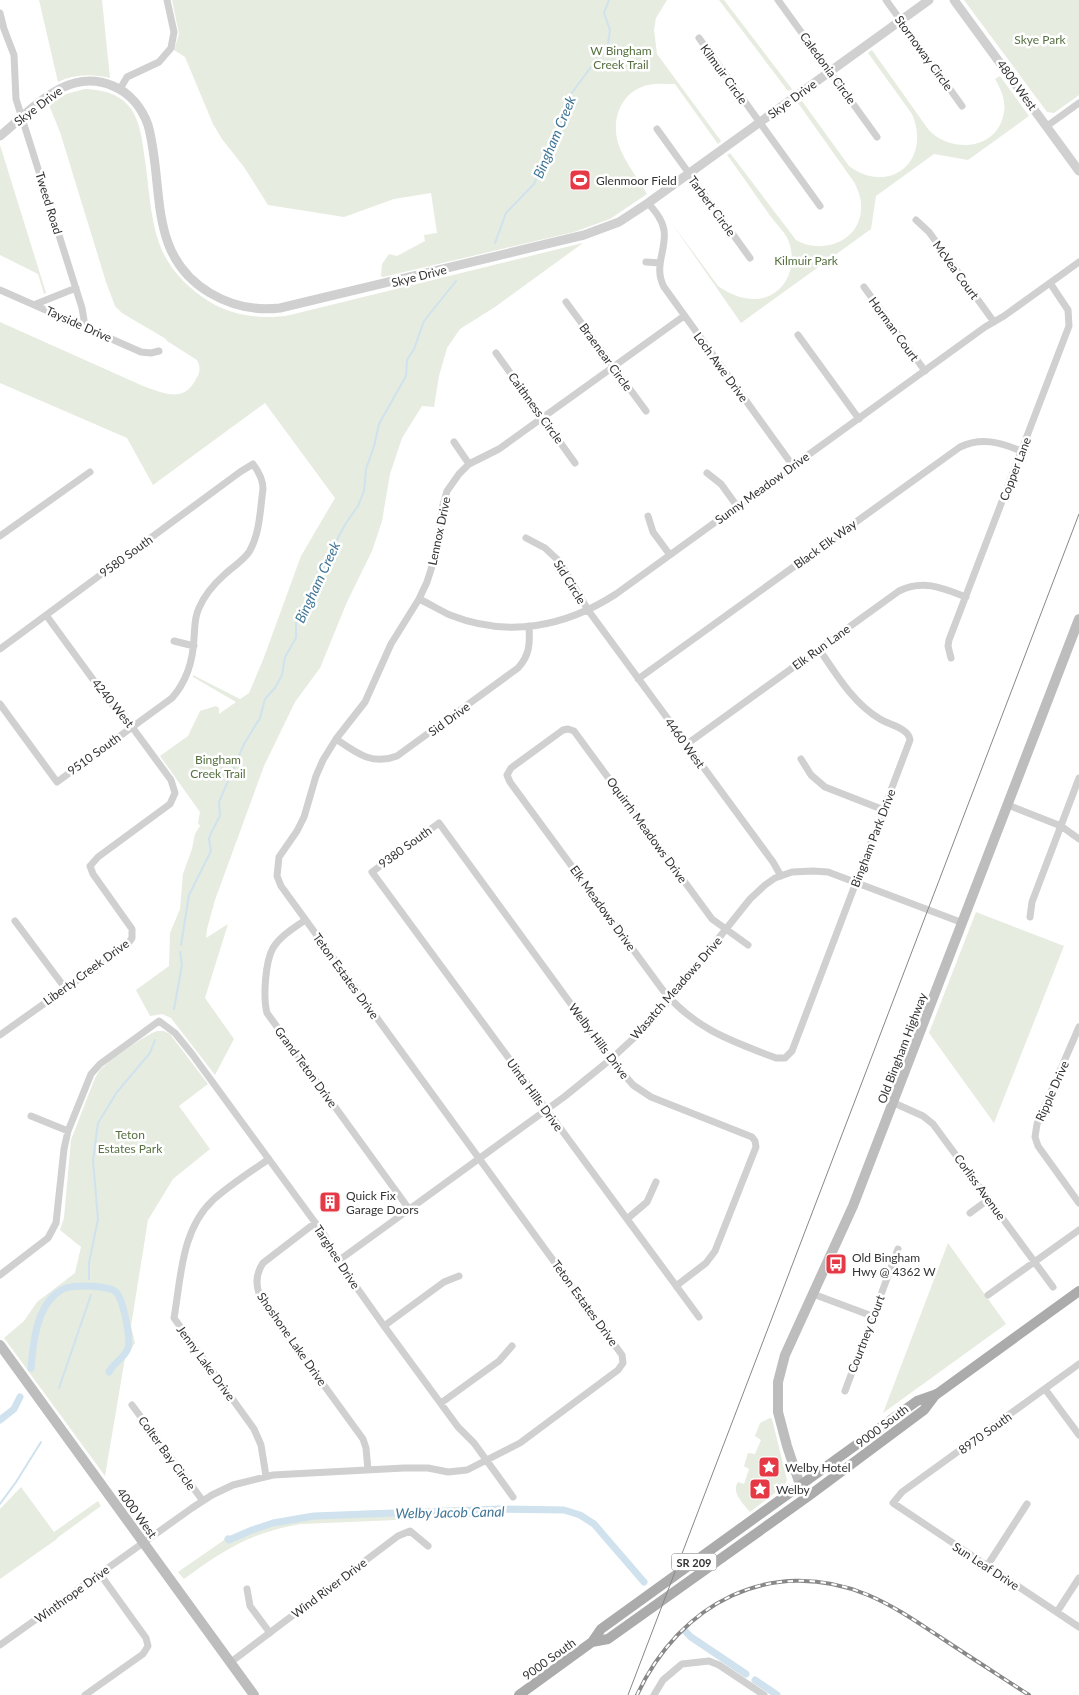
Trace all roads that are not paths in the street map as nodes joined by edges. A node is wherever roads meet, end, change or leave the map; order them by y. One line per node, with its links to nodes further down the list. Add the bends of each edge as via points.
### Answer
1 (166, 0): 10 (street, via 174,32 171,48 159,62 127,77)
2 (778, 0): 9 (street, Caledonia Circle)
3 (886, 0): 7 (street, Stornoway Circle)
4 (929, 0): 7 (street, Skye Drive)
5 (954, 0): 15 (street, 4800 West)
6 (0, 13): 13 (street, Tweed Road, via 14,55 15,90)
7 (901, 20): 9 (street, Skye Drive); 12 (street, Stornoway Circle)
8 (698, 38): 14 (street, Kilmuir Circle)
9 (830, 71): 14 (street, Skye Drive); 18 (street, Caledonia Circle)
10 (120, 89): 13 (street, Skye Drive, via 98,81 74,82 56,90); 21 (street, Skye Drive, via 136,102 148,125 160,217 171,251 181,267 200,286 242,306 270,309 302,304 564,241 610,226)
11 (1079, 103): 15 (street)
12 (962, 106)
13 (22, 117): 17 (street, Skye Drive); 30 (street, Tweed Road)
14 (759, 122): 20 (street, Skye Drive); 22 (street, Kilmuir Circle)
15 (1047, 126): 19 (street, 4800 West)
16 (656, 129): 20 (street, Tarbert Circle)
17 (0, 136)
18 (877, 137)
19 (1079, 171)
20 (689, 173): 21 (street, Skye Drive); 24 (street, Tarbert Circle)
21 (648, 202): 27 (street, Loch Awe Drive, via 664,229)
22 (820, 206)
23 (916, 220): 35 (street, McVea Court, via 929,232)
24 (750, 258)
25 (646, 262): 27 (street)
26 (1079, 262): 28 (street, Sunny Meadow Drive)
27 (660, 263): 34 (street, Loch Awe Drive, via 662,283)
28 (1050, 283): 35 (street, Sunny Meadow Drive); 46 (street, Copper Lane, via 1068,310 1069,326)
29 (864, 287): 41 (street, Horman Court)
30 (76, 288): 33 (street); 36 (street, Tweed Road)
31 (0, 290): 33 (street, Tayside Drive)
32 (566, 302): 40 (street, Braenear Circle)
33 (36, 304): 36 (street, Tayside Drive)
34 (684, 316): 40 (street, Lennox Drive); 50 (street, Loch Awe Drive)
35 (994, 322): 41 (street, Sunny Meadow Drive)
36 (85, 326): 38 (street, Tayside Drive, via 142,352)
37 (798, 335): 44 (street)
38 (159, 351)
39 (496, 353): 43 (street, Caithness Circle)
40 (613, 366): 42 (street, Braenear Circle); 43 (street, Lennox Drive)
41 (925, 371): 44 (street, Sunny Meadow Drive)
42 (646, 411)
43 (543, 417): 47 (street, Caithness Circle); 49 (street, Lennox Drive, via 500,449)
44 (859, 418): 50 (street, Sunny Meadow Drive)
45 (454, 442): 49 (street)
46 (1021, 451): 58 (street, Copper Lane); 69 (street, Black Elk Way, via 992,441 971,442 960,447)
47 (575, 463)
48 (253, 464): 61 (street, 9580 South); 65 (street, 9510 South, via 263,483 257,533 243,559 216,583 198,609)
49 (469, 464): 59 (street, Lennox Drive, via 455,479 445,498 435,557)
50 (793, 466): 53 (street, Sunny Meadow Drive)
51 (90, 472): 55 (street)
52 (707, 474): 53 (street, via 721,484)
53 (737, 506): 57 (street, Sunny Meadow Drive)
54 (648, 516): 57 (street, via 654,532)
55 (0, 536)
56 (526, 538): 60 (street, Sid Circle, via 545,548 560,562)
57 (670, 555): 60 (street, Sunny Meadow Drive)
58 (966, 597): 67 (street, Elk Run Lane, via 931,585 906,588); 68 (street, Copper Lane, via 949,640)
59 (419, 599): 63 (street, Sunny Meadow Drive, via 476,623); 73 (street, Lennox Drive, via 391,644 365,702)
60 (588, 610): 63 (street, Sunny Meadow Drive, via 564,620); 69 (street, 4460 West)
61 (46, 615): 66 (street, 9580 South); 71 (street, 4240 West, via 108,700)
62 (1079, 619): 78 (main road, Old Bingham Highway)
63 (530, 626): 73 (street, Sid Drive, via 530,649 518,668 401,753 386,759 370,759)
64 (174, 641): 65 (street)
65 (194, 646): 71 (street, 9510 South, via 187,673 178,690)
66 (0, 649)
67 (819, 649): 74 (street, Elk Run Lane); 79 (street, Bingham Park Drive, via 861,705 880,720 910,735)
68 (951, 658)
69 (638, 679): 74 (street, 4460 West)
70 (0, 704): 71 (street, 9510 South, via 57,782)
71 (132, 727): 77 (street, 4240 West, via 171,780)
72 (570, 729): 91 (street, Oquirrh Meadows Drive, via 712,919); 94 (street, Elk Meadows Drive, via 561,731 511,768 508,778)
73 (336, 738): 86 (street, Lennox Drive, via 316,776 301,823 279,857 277,876)
74 (686, 744): 84 (street, 4460 West)
75 (801, 758): 79 (street, via 811,775 825,787)
76 (1079, 778): 81 (street)
77 (175, 793): 93 (street, Liberty Creek Drive, via 170,804 90,866 131,926 133,935 128,944)
78 (1008, 805): 81 (street); 90 (main road, Old Bingham Highway)
79 (884, 810): 85 (street, Bingham Park Drive)
80 (439, 823): 83 (street, 9380 South); 98 (street, Welby Hills Drive)
81 (1060, 826): 82 (street); 87 (street, via 1032,902)
82 (1079, 839)
83 (372, 872): 100 (street, Uinta Hills Drive)
84 (781, 876): 85 (street, Wasatch Meadows Drive, via 797,871 820,871); 91 (street, Wasatch Meadows Drive, via 760,889)
85 (856, 883): 90 (street, Wasatch Meadows Drive); 97 (street, Bingham Park Drive, via 792,1051)
86 (281, 886): 88 (street, Teton Estates Drive)
87 (1030, 917)
88 (306, 920): 103 (street, Teton Estates Drive); 108 (street, Grand Teton Drive, via 273,947 264,994 267,1013)
89 (15, 921): 93 (street)
90 (963, 923): 99 (main road, Old Bingham Highway)
91 (726, 929): 92 (street, Wasatch Meadows Drive); 94 (street, Wasatch Meadows Drive)
92 (748, 945)
93 (65, 988): 96 (street, Liberty Creek Drive)
94 (670, 999): 97 (street, Elk Meadows Drive, via 715,1034 776,1058); 98 (street, Wasatch Meadows Drive)
95 (1079, 1028): 107 (street, Ripple Drive, via 1047,1098 1035,1137)
96 (0, 1035)
97 (785, 1058)
98 (611, 1059): 100 (street, Wasatch Meadows Drive); 118 (street, Welby Hills Drive, via 633,1085 651,1097 752,1137 755,1142 756,1147 715,1251 706,1263)
99 (894, 1103): 106 (street, Corliss Avenue, via 933,1124); 121 (main road, Old Bingham Highway)
100 (546, 1110): 103 (street, Wasatch Meadows Drive); 110 (street, Uinta Hills Drive)
101 (31, 1116): 102 (street)
102 (68, 1131): 104 (street, Targhee Drive, via 87,1083 100,1064 159,1022 175,1033 192,1054); 116 (street, via 54,1230 39,1246)
103 (479, 1158): 108 (street, Wasatch Meadows Drive); 135 (street, Teton Estates Drive, via 624,1360 618,1370 525,1440)
104 (269, 1159): 111 (street, Targhee Drive); 137 (street, Jenny Lake Drive, via 213,1200 199,1216 186,1247 174,1318 254,1429 261,1444)
105 (656, 1182): 110 (street, via 647,1202)
106 (989, 1198): 109 (street); 115 (street, Corliss Avenue)
107 (1079, 1203)
108 (409, 1209): 114 (street, Wasatch Meadows Drive)
109 (970, 1213)
110 (627, 1219): 118 (street, Uinta Hills Drive)
111 (315, 1223): 114 (street, Targhee Drive); 136 (street, Shoshone Lake Drive, via 263,1263 256,1284 262,1300 363,1439)
112 (1079, 1230): 115 (street)
113 (898, 1249): 123 (street, Courtney Court)
114 (338, 1261): 125 (street, Targhee Drive)
115 (1034, 1262): 119 (street, Corliss Avenue); 122 (street)
116 (0, 1275)
117 (459, 1276): 125 (street, via 444,1282)
118 (676, 1286): 124 (street, Uinta Hills Drive)
119 (1053, 1287)
120 (1079, 1291): 131 (main road, 9000 South / SR 209)
121 (813, 1294): 123 (street); 138 (main road, Old Bingham Highway, via 785,1355 777,1391 781,1424)
122 (988, 1295)
123 (872, 1316): 130 (street, Courtney Court)
124 (699, 1317)
125 (384, 1326): 132 (street, Targhee Drive)
126 (0, 1345): 143 (main road, 4000 West)
127 (512, 1346): 132 (street, via 499,1360)
128 (1079, 1364): 129 (street, 8970 South)
129 (1046, 1389): 134 (street); 141 (street, 8970 South, via 902,1492)
130 (844, 1391)
131 (937, 1394): 138 (main road, 9000 South / SR 209, via 917,1401); 148 (main road, 9000 South / SR 209, via 924,1410)
132 (441, 1403): 135 (street, Targhee Drive)
133 (132, 1405): 140 (street, Colter Bay Circle)
134 (1079, 1435)
135 (486, 1461): 136 (street, Teton Estates Drive, via 460,1472 424,1468); 139 (street, Targhee Drive)
136 (368, 1470): 137 (street, Teton Estates Drive)
137 (266, 1476): 140 (street, Teton Estates Drive, via 233,1485)
138 (800, 1485): 148 (main road, via 799,1494 712,1559); 153 (main road, 9000 South / SR 209, via 601,1629)
139 (513, 1497)
140 (202, 1501): 143 (street, Teton Estates Drive)
141 (893, 1503): 145 (street, Sun Leaf Drive)
142 (1027, 1504): 145 (street)
143 (144, 1543): 146 (street, Winthrope Drive); 155 (main road, 4000 West)
144 (428, 1546): 152 (street, Wind River Drive, via 414,1532 405,1532)
145 (986, 1566): 150 (street, Sun Leaf Drive)
146 (100, 1574): 154 (street, Winthrope Drive); 156 (street, via 146,1638 148,1646 143,1654)
147 (1079, 1578): 150 (street)
148 (694, 1579): 153 (main road, 9000 South / SR 209, via 608,1639)
149 (246, 1588): 152 (street, via 250,1606)
150 (1057, 1612): 151 (street, Sun Leaf Drive)
151 (1079, 1627)
152 (270, 1633): 155 (street, Wind River Drive)
153 (592, 1642): 158 (main road, 9000 South / SR 209)
154 (0, 1645)
155 (231, 1662): 157 (main road, 4000 West)
156 (85, 1695)
157 (254, 1695)
158 (520, 1695)
159 (654, 1695): 160 (street, via 663,1680 682,1664 713,1662)
160 (764, 1695)

